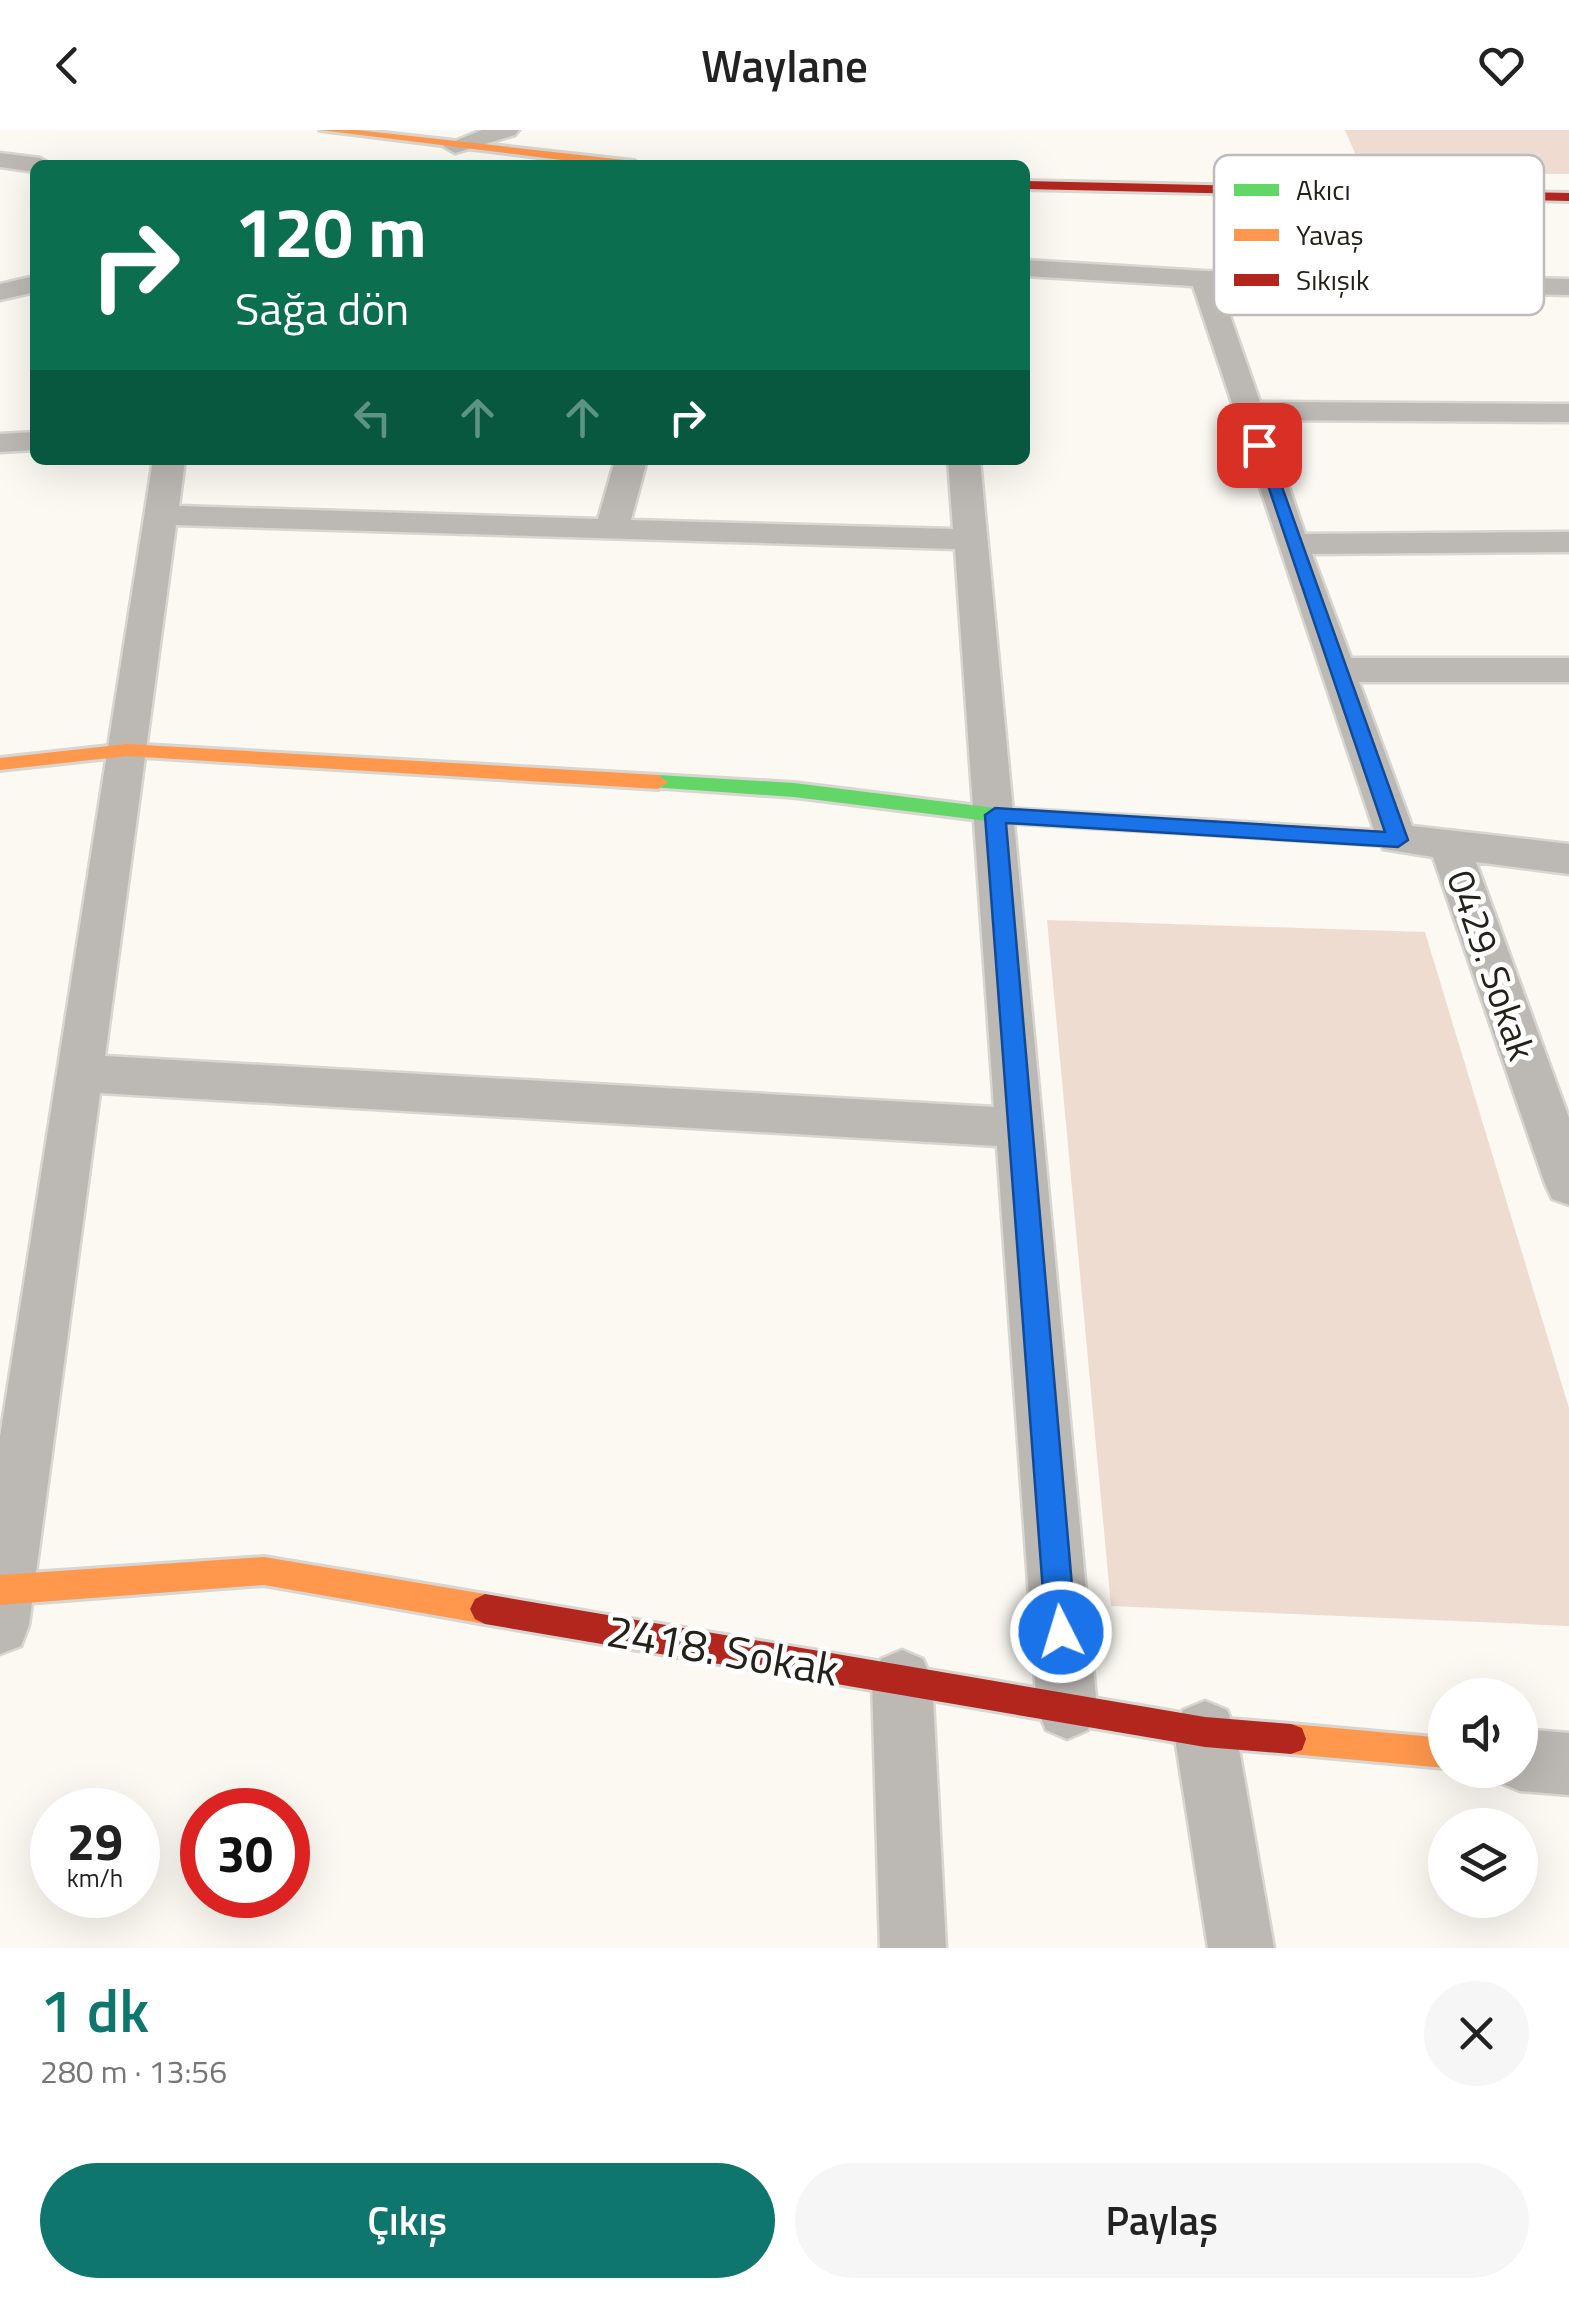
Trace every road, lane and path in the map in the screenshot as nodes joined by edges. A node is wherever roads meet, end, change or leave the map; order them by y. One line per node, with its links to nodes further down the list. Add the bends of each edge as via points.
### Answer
1 (326, 130): 4 (street)
2 (424, 130): 4 (street)
3 (507, 130): 4 (street)
4 (455, 146): 6 (street)
5 (0, 160): 7 (street)
6 (587, 160)
7 (30, 164)
8 (1030, 186): 9 (street)
9 (1214, 190)
10 (1544, 196): 11 (street)
11 (1569, 197)
12 (1030, 268): 13 (street)
13 (1204, 279): 14 (street); 19 (street)
14 (1214, 279)
15 (30, 285): 18 (street)
16 (1544, 286): 17 (street)
17 (1569, 287)
18 (0, 292)
19 (1214, 309)
20 (1216, 315): 21 (street)
21 (1248, 412): 22 (street); 32 (street)
22 (1569, 414)
23 (30, 441): 24 (street)
24 (0, 443)
25 (167, 465): 28 (street)
26 (630, 465): 29 (street)
27 (964, 465): 30 (street)
28 (161, 515): 29 (street); 35 (street)
29 (612, 529): 30 (street)
30 (971, 540): 37 (street)
31 (1569, 542): 32 (street)
32 (1292, 544): 33 (street)
33 (1338, 670): 34 (street); 38 (street)
34 (1569, 670)
35 (127, 750): 36 (street); 37 (street, via 794,790); 41 (street)
36 (0, 764)
37 (995, 815): 38 (street); 42 (street)
38 (1398, 840): 39 (street, 0429. Sokak)
39 (1449, 844): 40 (street); 43 (street, 0429. Sokak)
40 (1569, 859)
41 (80, 1074): 42 (street); 44 (street)
42 (1020, 1128): 46 (street)
43 (1569, 1184)
44 (2, 1602): 45 (street, 2418. Sokak, via 264,1570)
45 (902, 1680): 46 (street, 2418. Sokak); 51 (street)
46 (1067, 1709): 47 (street, 2418. Sokak)
47 (1205, 1732): 48 (street, 2418. Sokak); 52 (street)
48 (1428, 1752)
49 (1538, 1761): 50 (street)
50 (1569, 1764)
51 (913, 1948)
52 (1240, 1948)

